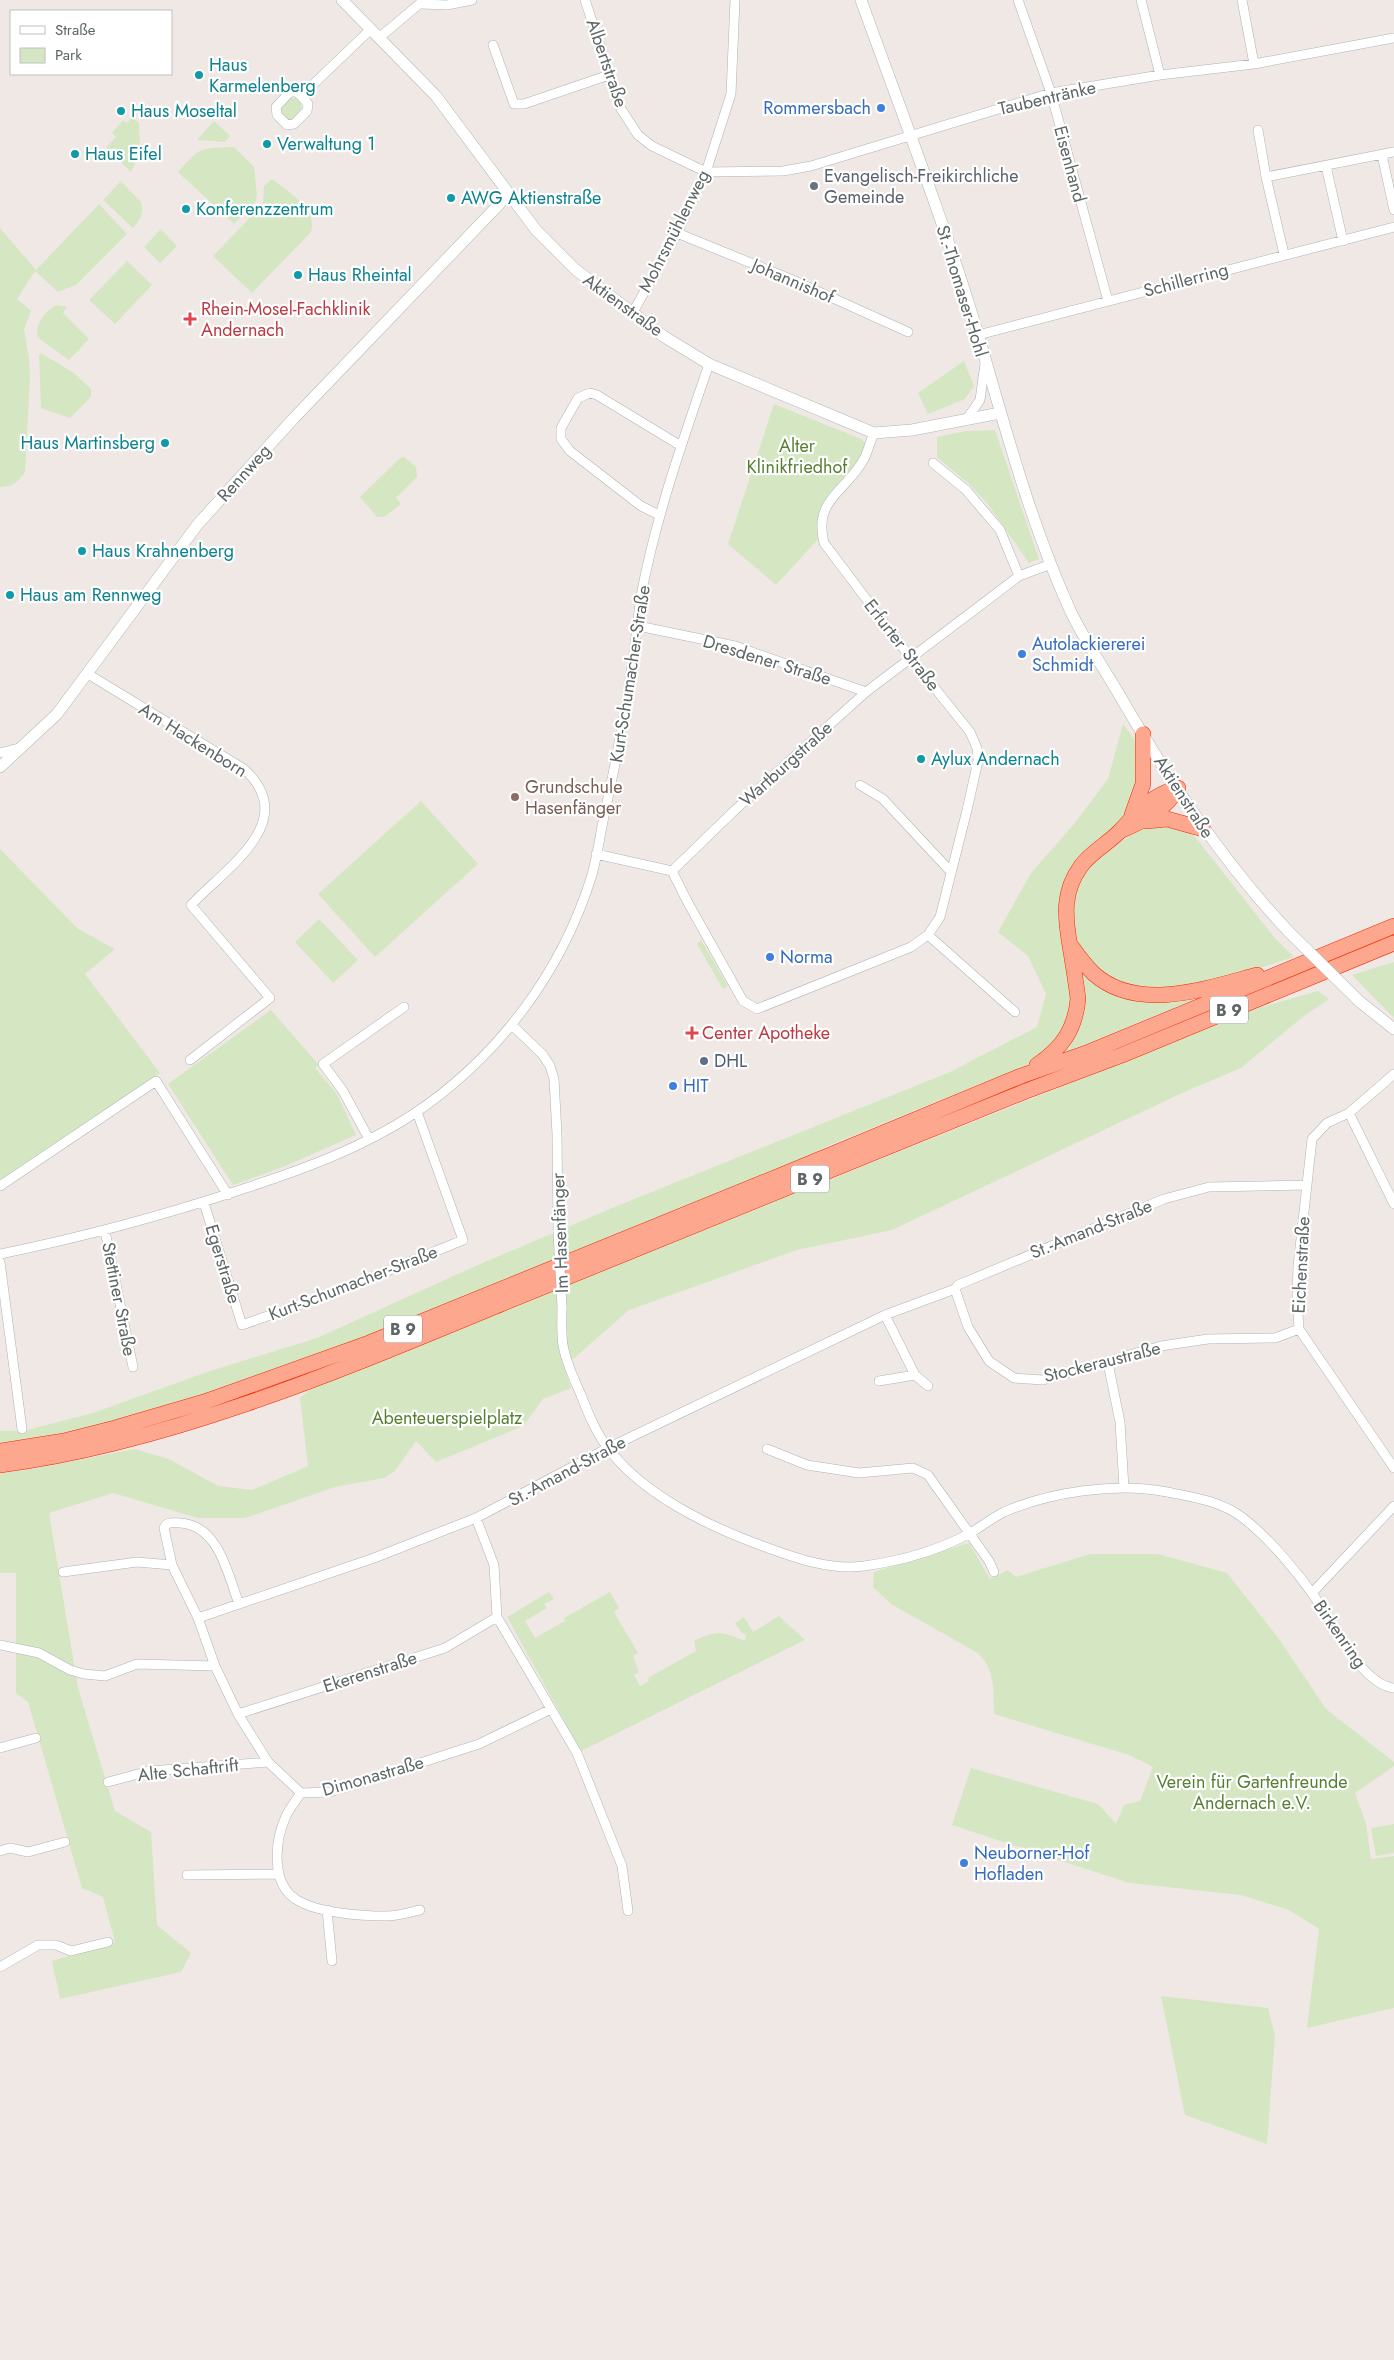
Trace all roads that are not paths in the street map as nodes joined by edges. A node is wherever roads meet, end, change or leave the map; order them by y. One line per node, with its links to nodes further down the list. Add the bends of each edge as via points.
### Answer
1 (342, 0): 10 (street, Aktienstraße)
2 (472, 0): 9 (street, via 447,5)
3 (586, 0): 15 (street, Albertstraße)
4 (735, 0): 24 (street, Mohrsmühlenweg, via 731,94)
5 (861, 0): 20 (street, St.-Thomaser-Hohl)
6 (1018, 0): 17 (street, Eisenhand)
7 (1140, 0): 16 (street)
8 (1242, 0): 14 (street)
9 (423, 2): 11 (street)
10 (371, 29): 11 (street, Aktienstraße); 18 (street)
11 (380, 38): 26 (street, Aktienstraße, via 436,96)
12 (1394, 38): 14 (street, Taubentränke)
13 (493, 46): 15 (street, via 514,104 524,104)
14 (1254, 64): 16 (street, Taubentränke)
15 (609, 74): 24 (street, Albertstraße, via 622,109 638,135 652,146)
16 (1160, 75): 17 (street, Taubentränke)
17 (1051, 93): 20 (street, Taubentränke); 32 (street, Eisenhand)
18 (301, 96)
19 (1258, 130): 25 (street)
20 (910, 136): 24 (street, Taubentränke, via 841,158 783,171); 35 (street, St.-Thomaser-Hohl)
21 (1394, 152): 22 (street)
22 (1382, 155): 23 (street); 27 (street)
23 (1326, 166): 25 (street); 30 (street)
24 (706, 172): 29 (street, Mohrsmühlenweg)
25 (1266, 177): 31 (street)
26 (508, 195): 33 (street, Aktienstraße, via 536,230 576,270); 48 (street, Rennweg, via 294,418 198,524)
27 (1394, 210)
28 (1394, 227): 30 (street, Schillerring)
29 (678, 233): 33 (street, Mohrsmühlenweg); 34 (street, Johannishof)
30 (1344, 241): 31 (street, Schillerring)
31 (1284, 254): 32 (street, Schillerring)
32 (1108, 302): 35 (street, Schillerring)
33 (632, 314): 37 (street, Aktienstraße)
34 (908, 332)
35 (978, 335): 36 (street, St.-Thomaser-Hohl)
36 (985, 363): 38 (street, St.-Thomaser-Hohl); 39 (street, via 980,400)
37 (709, 364): 40 (street, Aktienstraße); 41 (street, Kurt-Schumacher-Straße)
38 (1000, 413): 39 (street, Aktienstraße); 44 (street, Aktienstraße)
39 (966, 420): 40 (street, Aktienstraße)
40 (874, 433): 47 (street, Erfurter Straße, via 863,460 823,511 820,527 824,543)
41 (681, 446): 43 (street, Kurt-Schumacher-Straße); 43 (street, via 597,395 578,398 561,428 561,439 570,451 641,506)
42 (933, 463): 45 (street, via 966,490 1000,530)
43 (659, 515): 46 (street, Kurt-Schumacher-Straße)
44 (1050, 564): 45 (street); 50 (street, Aktienstraße, via 1072,613)
45 (1019, 576): 47 (street, Wartburgstraße)
46 (638, 626): 49 (street, Dresdener Straße, via 735,646); 58 (street, Kurt-Schumacher-Straße, via 621,739)
47 (910, 657): 49 (street, Wartburgstraße); 60 (street, Erfurter Straße, via 970,732 977,748 978,760 968,810)
48 (88, 674): 51 (street, Rennweg, via 57,714); 72 (street, Am Hackenborn, via 244,769 257,780 265,800 265,821 254,842 191,905 270,998)
49 (866, 692): 59 (street, Wartburgstraße)
50 (1143, 734): 55 (street, Aktienstraße); 56 (highway, via 1143,784)
51 (22, 747): 52 (street); 53 (street, Rennweg)
52 (0, 753)
53 (0, 767)
54 (860, 785): 60 (street, via 883,800)
55 (1178, 788): 56 (highway, via 1156,796); 57 (street, Aktienstraße)
56 (1138, 818): 57 (highway, via 1167,819); 64 (highway, via 1091,855 1074,877 1065,914)
57 (1203, 829): 71 (street, Aktienstraße, bridge, via 1256,897 1289,932 1359,1001)
58 (596, 854): 59 (street); 70 (street, Kurt-Schumacher-Straße, via 577,920 535,996)
59 (672, 871): 62 (street, Erfurter Straße, via 743,1001 757,1009 900,952)
60 (951, 872): 62 (street, Erfurter Straße, via 940,917)
61 (1394, 926): 66 (highway, B 9)
62 (928, 935): 69 (street)
63 (1394, 943): 67 (highway, B 9)
64 (1070, 944): 66 (highway, via 1095,975 1111,985 1130,992 1151,994 1210,987); 74 (highway, via 1078,1000 1072,1028 1065,1041)
65 (1394, 955): 67 (highway)
66 (1295, 965): 74 (highway, B 9, via 1170,1019)
67 (1337, 966): 99 (highway, B 9, via 373,1357 153,1431 68,1454)
68 (404, 1007): 77 (street, via 323,1064 343,1090)
69 (1015, 1012)
70 (512, 1025): 75 (street, Kurt-Schumacher-Straße, via 453,1084); 96 (street, Im Hasenfänger, bridge, via 543,1055 554,1079 563,1342 566,1362)
71 (1394, 1029)
72 (190, 1060)
73 (1394, 1074): 76 (street, Eichenstraße)
74 (1021, 1076): 98 (highway, B 9, via 405,1328 279,1376 115,1428)
75 (417, 1112): 77 (street, Kurt-Schumacher-Straße); 88 (street, Kurt-Schumacher-Straße, via 463,1240)
76 (1349, 1113): 78 (street, Eichenstraße, via 1326,1123 1312,1139); 82 (street)
77 (369, 1138): 80 (street, Kurt-Schumacher-Straße, via 289,1174)
78 (1307, 1185): 86 (street, St.-Amand-Straße, via 1209,1187 1164,1199); 89 (street, Eichenstraße, via 1298,1266)
79 (0, 1186): 80 (street, via 156,1081)
80 (228, 1194): 81 (street, Kurt-Schumacher-Straße)
81 (204, 1203): 83 (street, Kurt-Schumacher-Straße); 88 (street, Egerstraße)
82 (1394, 1204)
83 (105, 1231): 84 (street, Kurt-Schumacher-Straße); 91 (street, Stettiner Straße)
84 (0, 1254)
85 (0, 1262): 95 (street)
86 (955, 1289): 87 (street, St.-Amand-Straße); 90 (street, Stockeraustraße, via 968,1327 989,1361 1014,1378 1043,1380)
87 (885, 1315): 92 (street); 96 (street, St.-Amand-Straße)
88 (242, 1326)
89 (1298, 1329): 90 (street, Stockeraustraße, via 1275,1338 1208,1339 1162,1346); 100 (street, Eichenstraße)
90 (1108, 1362): 101 (street, via 1120,1422)
91 (132, 1367)
92 (915, 1375): 93 (street); 94 (street)
93 (879, 1381)
94 (928, 1386)
95 (22, 1429)
96 (608, 1448): 103 (street, St.-Amand-Straße); 104 (street, Im Hasenfänger, via 632,1473 674,1506 738,1537 831,1568 862,1567 897,1560)
97 (767, 1449): 104 (street, via 807,1465 859,1473 913,1468 928,1475)
98 (0, 1451)
99 (0, 1465)
100 (1394, 1468)
101 (1124, 1488): 104 (street, Im Hasenfänger, via 1053,1496 1002,1513); 108 (street, Im Hasenfänger, via 1213,1502 1241,1516 1275,1547)
102 (1394, 1506): 108 (street, Birkenring)
103 (476, 1518): 109 (street, St.-Amand-Straße, via 374,1558); 110 (street, via 494,1565)
104 (970, 1533): 107 (street)
105 (172, 1565): 106 (street, via 137,1562); 109 (street, Dimonastraße, via 164,1528 169,1523 186,1523 209,1536 219,1551); 111 (street, Dimonastraße)
106 (63, 1572)
107 (994, 1572)
108 (1312, 1593): 114 (street, Birkenring, via 1368,1674 1379,1683)
109 (239, 1604): 111 (street, St.-Amand-Straße)
110 (497, 1617): 115 (street); 116 (street, Ekerenstraße, via 445,1648)
111 (198, 1618): 113 (street, Dimonastraße)
112 (0, 1645): 113 (street, via 39,1653 70,1670 105,1676 137,1664)
113 (215, 1666): 116 (street, Dimonastraße)
114 (1394, 1688)
115 (551, 1709): 121 (street, Dimonastraße, via 479,1744 330,1792); 128 (street, via 576,1753 622,1866)
116 (238, 1714): 119 (street, Dimonastraße)
117 (36, 1738): 118 (street)
118 (0, 1748)
119 (268, 1762): 120 (street, Alte Schaftrift, via 150,1771); 121 (street, Dimonastraße)
120 (108, 1782)
121 (301, 1793): 124 (street, via 286,1815 277,1845)
122 (65, 1842): 123 (street, via 28,1852 10,1848)
123 (0, 1851)
124 (279, 1874): 125 (street); 126 (street, via 284,1887 295,1899)
125 (187, 1875)
126 (327, 1910): 127 (street, via 388,1916); 130 (street)
127 (420, 1910)
128 (628, 1911)
129 (108, 1942): 131 (street, via 71,1951 56,1945 38,1945)
130 (332, 1961)
131 (0, 1967)

